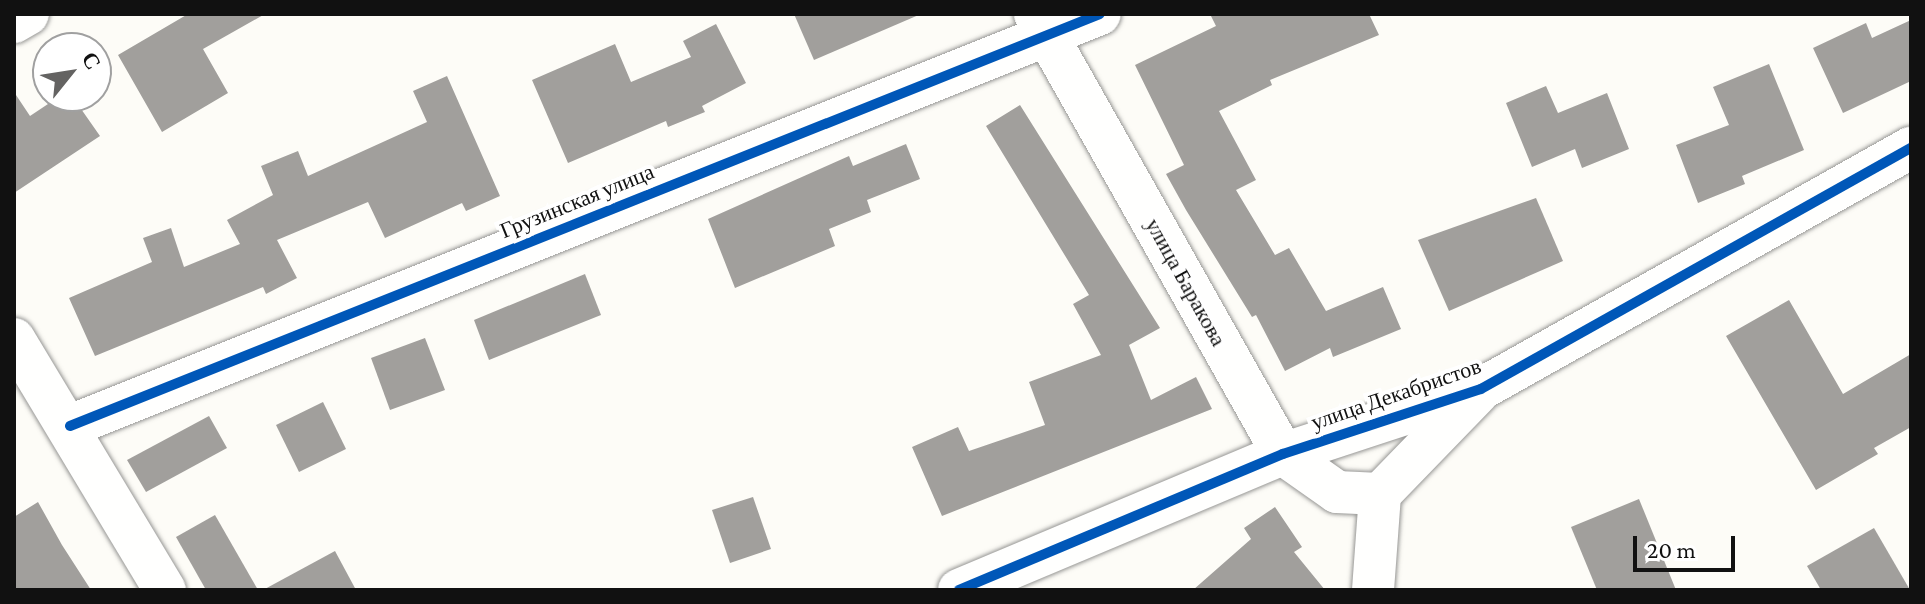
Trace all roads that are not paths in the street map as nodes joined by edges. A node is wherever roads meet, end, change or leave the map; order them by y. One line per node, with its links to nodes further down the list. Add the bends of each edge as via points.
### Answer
1 (28, 14): 3 (street)
2 (1100, 14): 4 (street, Грузинская улица)
3 (14, 22)
4 (1041, 24): 8 (street, Грузинская улица); 9 (street, улица Баракова)
5 (1911, 148): 7 (street, улица Декабристов)
6 (14, 339): 8 (street)
7 (1481, 389): 9 (street, улица Декабристов); 10 (street)
8 (70, 426): 11 (street)
9 (1283, 454): 10 (street, улица Баракова, via 1337,492); 12 (street, улица Декабристов)
10 (1380, 494): 13 (street)
11 (165, 590)
12 (959, 590)
13 (1373, 590)

